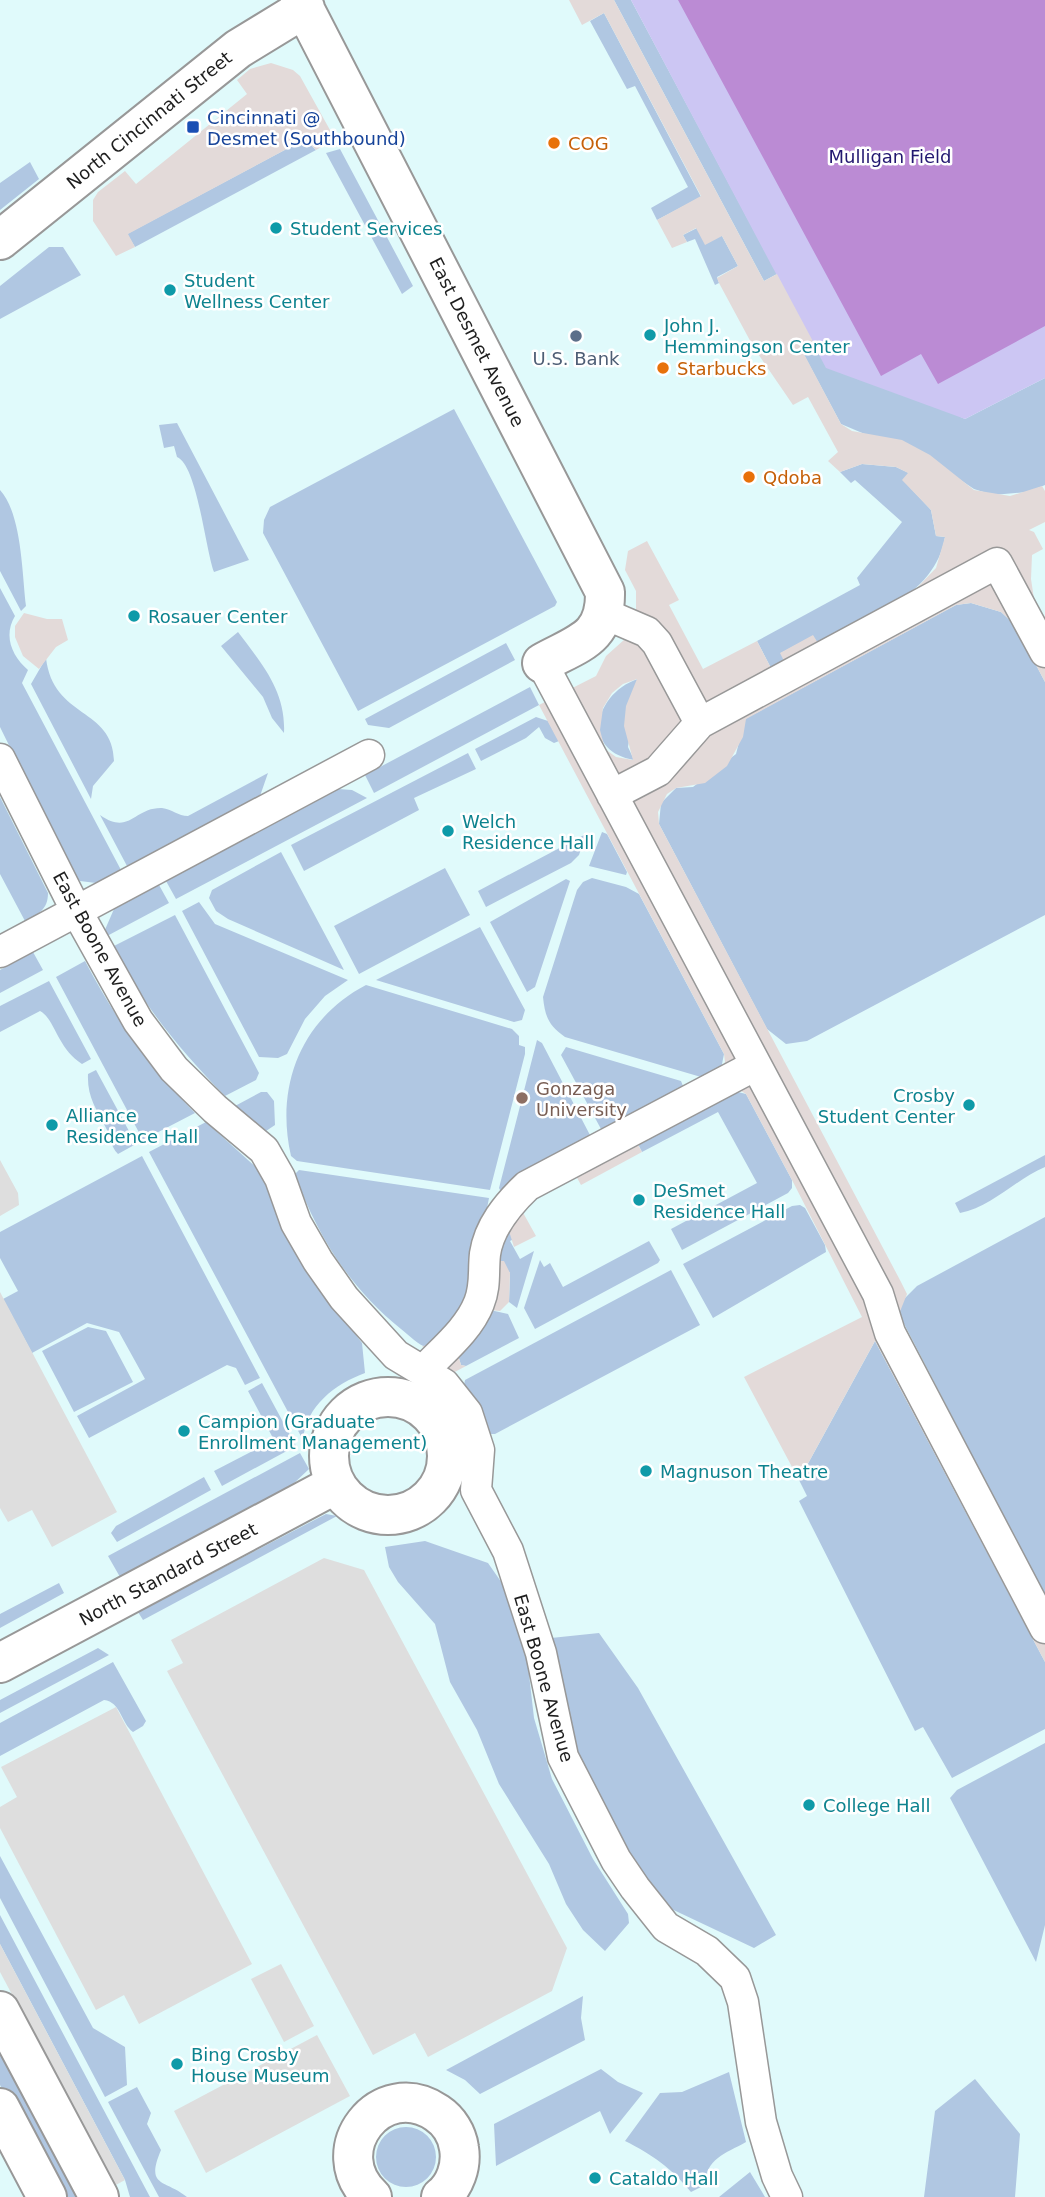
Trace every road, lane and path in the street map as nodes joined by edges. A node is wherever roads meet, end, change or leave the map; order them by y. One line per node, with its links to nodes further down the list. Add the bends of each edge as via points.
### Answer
1 (302, 4): 2 (street, North Cincinnati Street, via 238,49); 3 (street, East Desmet Avenue, via 597,573 605,592)
2 (0, 240)
3 (606, 614): 5 (street, via 598,629); 6 (street, via 647,632 657,643)
4 (1045, 652): 6 (street, via 997,563)
5 (542, 663): 9 (street)
6 (700, 723): 9 (street, via 658,771)
7 (369, 755): 10 (street)
8 (0, 759): 10 (street, East Boone Avenue)
9 (612, 795): 12 (street)
10 (76, 910): 11 (street); 13 (street, East Boone Avenue, via 121,995 174,1069 264,1150 296,1223 344,1298 396,1355)
11 (0, 952)
12 (756, 1065): 13 (street, via 527,1186 508,1205 488,1237 485,1287 478,1306); 15 (street, via 878,1294 890,1333)
13 (424, 1370): 23 (street, East Boone Avenue, via 444,1384 467,1413 479,1450 476,1490 508,1551 541,1653 563,1756 583,1798 616,1860 666,1927 706,1951 735,1978 761,2122)
14 (336, 1483): 16 (street, North Standard Street)
15 (1045, 1628)
16 (0, 1663)
17 (0, 2011): 21 (street)
18 (0, 2109): 20 (street)
19 (354, 2192): 22 (street, via 353,2150 358,2133 380,2109 413,2103 443,2117 459,2146 455,2179)
20 (47, 2197)
21 (99, 2197)
22 (441, 2197)
23 (786, 2197)

